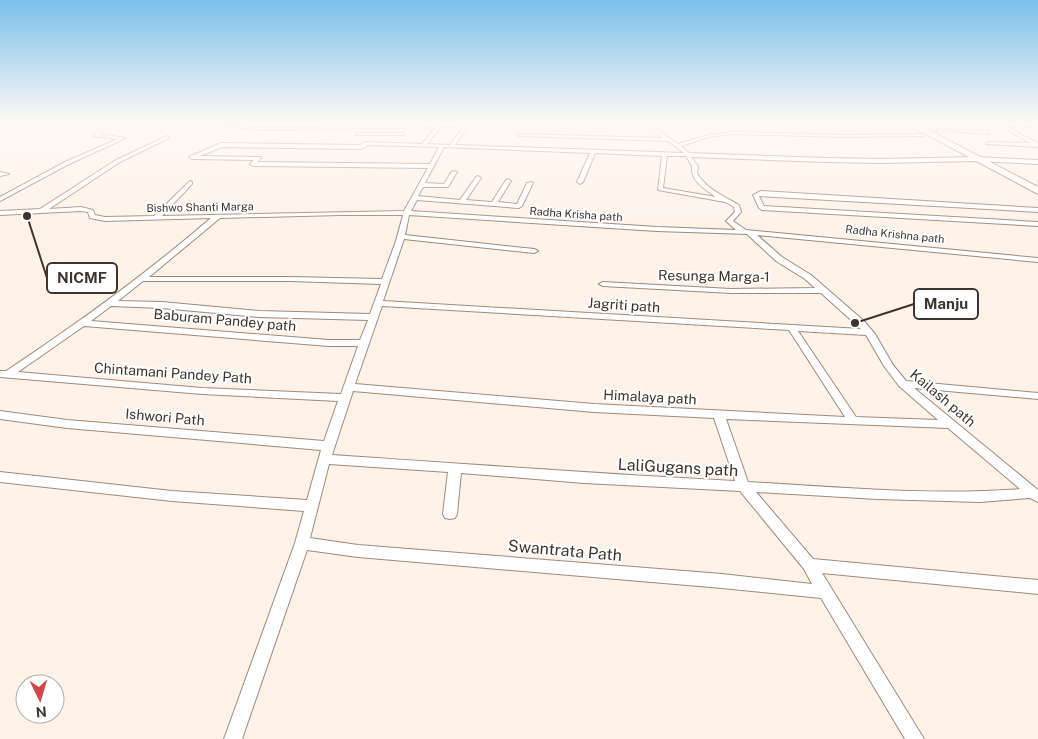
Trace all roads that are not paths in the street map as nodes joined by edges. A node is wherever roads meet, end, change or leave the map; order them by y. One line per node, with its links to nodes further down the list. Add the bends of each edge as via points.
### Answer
1 (77, 158): 24 (street)
2 (123, 158): 32 (street)
3 (259, 158): 15 (street, via 254,165)
4 (435, 158): 15 (street)
5 (590, 158): 19 (street)
6 (664, 158): 27 (street, via 660,189)
7 (691, 158): 27 (street, via 696,166 696,178)
8 (791, 158): 9 (street, via 864,161)
9 (925, 158)
10 (990, 158): 23 (highway)
11 (993, 158): 13 (street)
12 (993, 158): 13 (street)
13 (998, 160): 14 (street)
14 (1038, 162)
15 (430, 166): 22 (street)
16 (454, 172): 22 (street, via 446,186)
17 (478, 178): 28 (street)
18 (508, 180): 29 (street)
19 (580, 182)
20 (190, 183): 39 (street)
21 (530, 183): 29 (street, via 519,206)
22 (423, 185): 25 (street)
23 (1038, 189)
24 (0, 198)
25 (416, 198): 28 (street); 36 (street)
26 (835, 199): 30 (street); 34 (street); 34 (street, via 756,195 762,208)
27 (725, 200): 41 (street, Kailash path, via 739,208 729,221)
28 (462, 201): 29 (street)
29 (494, 203)
30 (906, 203): 31 (street); 38 (street)
31 (1008, 208): 33 (street); 40 (street)
32 (43, 210): 35 (street, Bishwo Shanti Marga); 39 (street, Bishwo Shanti Marga, via 91,210 92,217 97,219)
33 (1038, 210)
34 (846, 212): 38 (street)
35 (0, 213)
36 (406, 214): 37 (street, Bishwo Shanti Marga); 41 (street, Radha Krisha path); 42 (street)
37 (218, 216): 39 (street, Bishwo Shanti Marga); 45 (street)
38 (924, 217): 40 (street)
39 (156, 218)
40 (1036, 224)
41 (747, 233): 44 (street, Radha Krishna path); 48 (street, Kailash path)
42 (401, 237): 43 (street); 46 (street)
43 (534, 250)
44 (1038, 260)
45 (142, 279): 46 (street); 49 (street)
46 (386, 282): 50 (street)
47 (602, 284): 48 (street, Resunga Marga-1, via 731,291)
48 (824, 290): 54 (street, Kailash path)
49 (109, 303): 51 (street, via 260,314); 52 (street)
50 (378, 303): 51 (street); 53 (street, Jagriti path)
51 (372, 317): 55 (street)
52 (84, 323): 55 (street, Baburam Pandey path); 56 (street)
53 (792, 328): 54 (street, Jagriti path); 62 (street)
54 (869, 332): 57 (street, Kailash path)
55 (364, 343): 58 (street)
56 (3, 376): 58 (street, Chintamani Pandey Path, via 202,391)
57 (903, 384): 59 (street); 63 (street, Kailash path)
58 (346, 392): 61 (street, Himalaya path); 64 (street)
59 (1038, 396)
60 (0, 415): 64 (street, Ishwori Path, via 67,424)
61 (719, 416): 62 (street, Himalaya path); 68 (street)
62 (854, 421): 63 (street, Himalaya path)
63 (951, 424): 69 (street, Kailash path)
64 (328, 446): 65 (street)
65 (324, 459): 66 (street, LaliGugans path); 70 (street)
66 (455, 467): 68 (street, LaliGugans path); 71 (street)
67 (0, 477): 70 (street, via 172,496)
68 (743, 486): 69 (street, LaliGugans path, via 950,497); 73 (street)
69 (1034, 495)
70 (311, 506): 72 (street)
71 (450, 514)
72 (302, 543): 75 (street, Swantrata Path, via 358,551); 76 (street)
73 (809, 564): 74 (street); 75 (street)
74 (1038, 587)
75 (826, 592): 77 (street)
76 (233, 739)
77 (915, 739)

